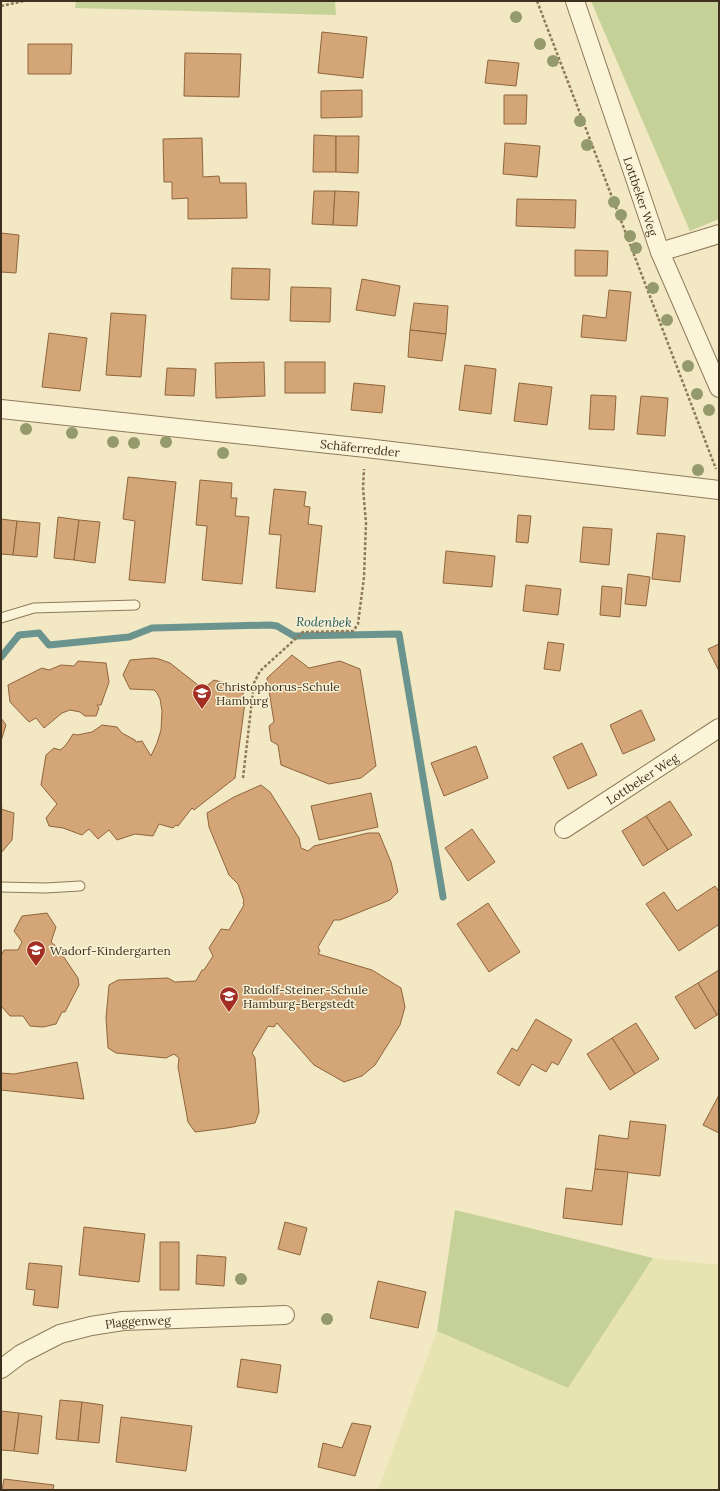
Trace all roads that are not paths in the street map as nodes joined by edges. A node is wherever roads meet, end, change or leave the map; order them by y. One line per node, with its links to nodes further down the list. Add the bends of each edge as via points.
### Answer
1 (575, 1): 3 (street, Lottbeker Weg)
2 (719, 234): 3 (street)
3 (660, 252): 4 (street, Lottbeker Weg)
4 (719, 388)
5 (1, 409): 6 (street, Schäferredder, via 366,448)
6 (719, 490)
7 (135, 605): 8 (lane, via 34,608)
8 (1, 618)
9 (719, 728): 10 (street, Lottbeker Weg)
10 (564, 829)
11 (80, 886): 12 (lane)
12 (1, 888)
13 (285, 1315): 14 (street, Plaggenweg, via 123,1321 91,1326 60,1334 21,1354)
14 (1, 1369)

